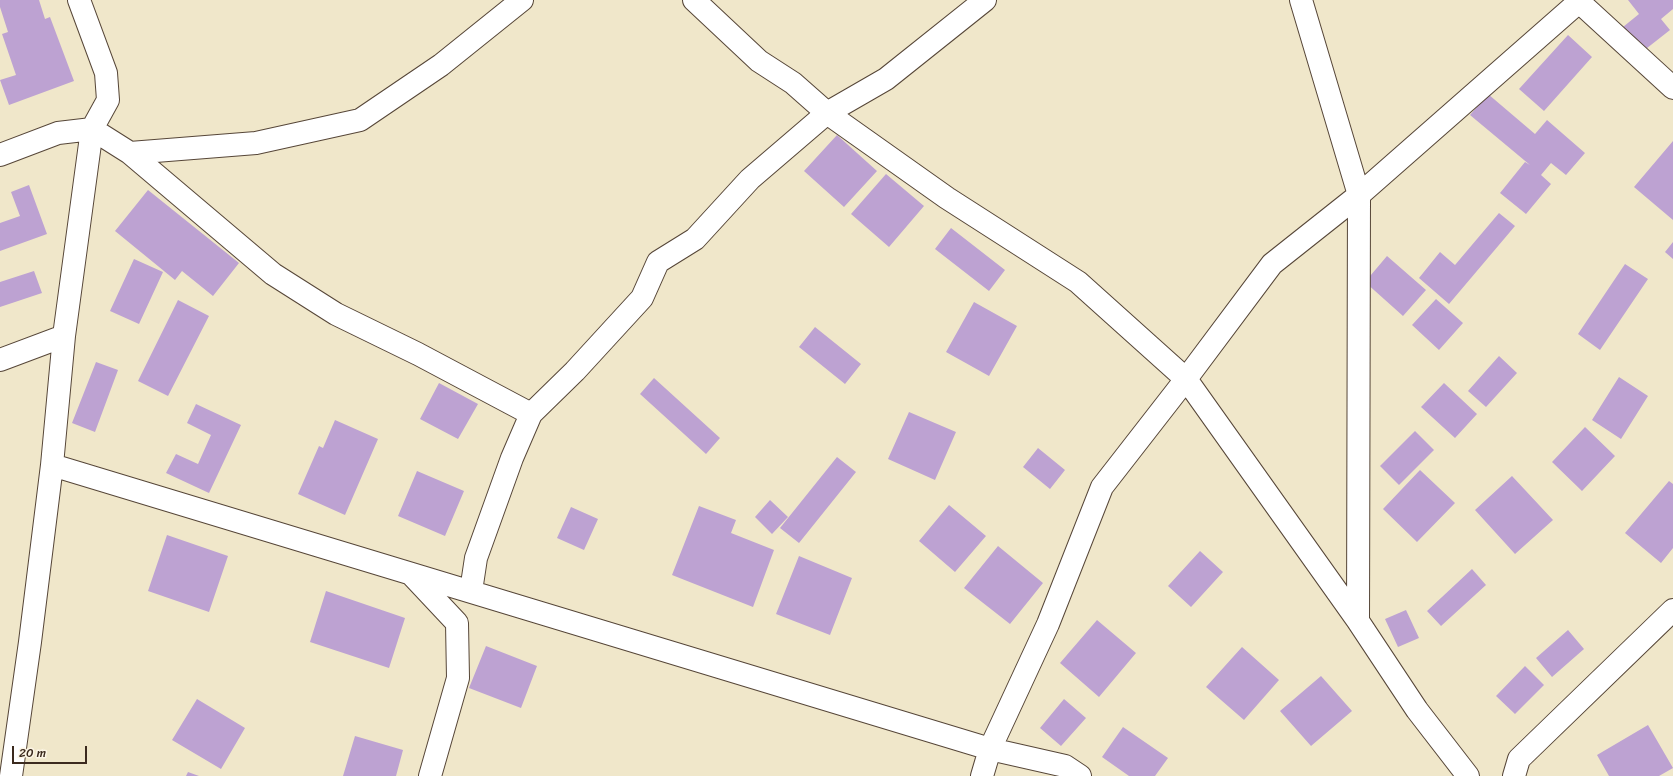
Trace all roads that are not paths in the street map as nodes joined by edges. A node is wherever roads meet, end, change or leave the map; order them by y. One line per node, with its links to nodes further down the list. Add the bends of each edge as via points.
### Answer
1 (79, 0): 9 (street, via 106,72 108,100)
2 (522, 0): 10 (street, via 441,65 360,120 256,143)
3 (694, 0): 8 (street, via 759,61 793,83)
4 (985, 0): 8 (street, via 886,79)
5 (1301, 0): 12 (street)
6 (1579, 1): 7 (street); 12 (street)
7 (1673, 88)
8 (827, 113): 15 (street, via 948,198 1078,282); 16 (street, via 750,179 695,239 658,262 642,298 575,371)
9 (92, 129): 10 (street); 11 (street, via 58,133); 13 (street)
10 (130, 153): 16 (street, via 273,274 336,314)
11 (0, 155)
12 (1359, 195): 15 (street, via 1272,264); 21 (street)
13 (64, 336): 14 (street); 17 (street)
14 (0, 360)
15 (1186, 379): 21 (street); 23 (street, via 1102,487 1048,624)
16 (531, 414): 19 (street, via 512,458 476,558)
17 (52, 465): 18 (street); 22 (street)
18 (410, 573): 19 (street); 27 (street, via 457,623 458,678)
19 (471, 591): 23 (street)
20 (1673, 610): 30 (street, via 1519,758)
21 (1358, 621): 24 (street, via 1416,710)
22 (17, 734): 25 (street); 26 (street)
23 (990, 749): 28 (street); 29 (street, via 1065,766)
24 (1464, 773)
25 (11, 776)
26 (26, 776)
27 (430, 776)
28 (982, 776)
29 (1080, 776)
30 (1514, 776)

